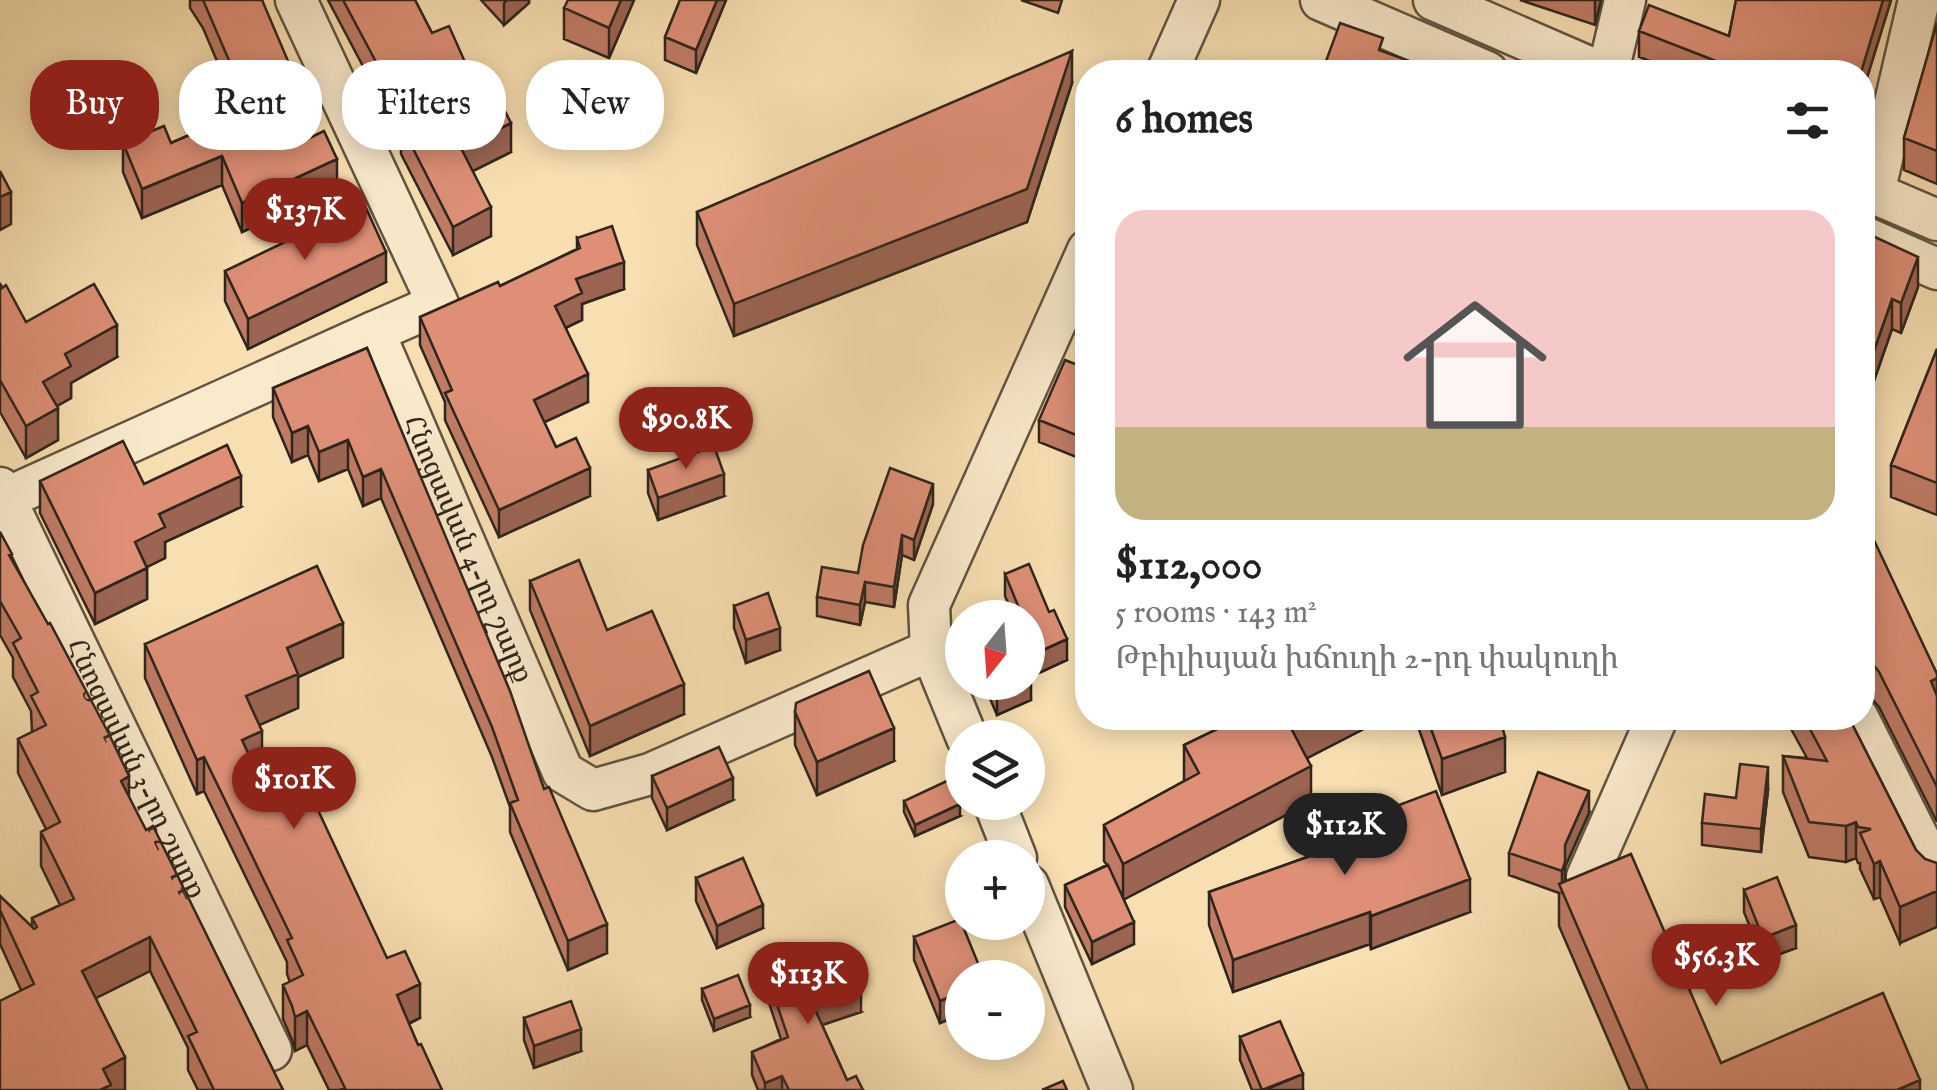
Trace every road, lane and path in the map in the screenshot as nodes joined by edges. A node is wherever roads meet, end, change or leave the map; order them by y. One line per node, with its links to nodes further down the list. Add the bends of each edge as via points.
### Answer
1 (296, 0): 17 (street, via 438,304)
2 (1199, 0): 7 (street)
3 (1321, 0): 8 (street)
4 (1434, 0): 9 (street)
5 (1624, 0): 10 (street)
6 (1919, 0): 11 (street)
7 (1172, 60)
8 (1459, 60)
9 (1572, 60)
10 (1611, 60)
11 (1875, 164)
12 (1875, 193): 13 (street)
13 (1937, 220)
14 (1875, 242): 15 (street)
15 (1937, 269)
16 (1075, 279): 19 (street, via 929,604)
17 (374, 332): 18 (street); 19 (street, Հնոցավան 4-րդ շարք, via 563,772 593,790 650,774)
18 (2, 496): 26 (street, Հնոցավան 3-րդ շարք)
19 (931, 650): 20 (street)
20 (960, 720)
21 (1651, 730): 24 (street)
22 (1864, 730): 23 (street)
23 (1937, 875)
24 (1587, 877)
25 (1045, 926): 27 (street)
26 (271, 1050)
27 (1112, 1090)

